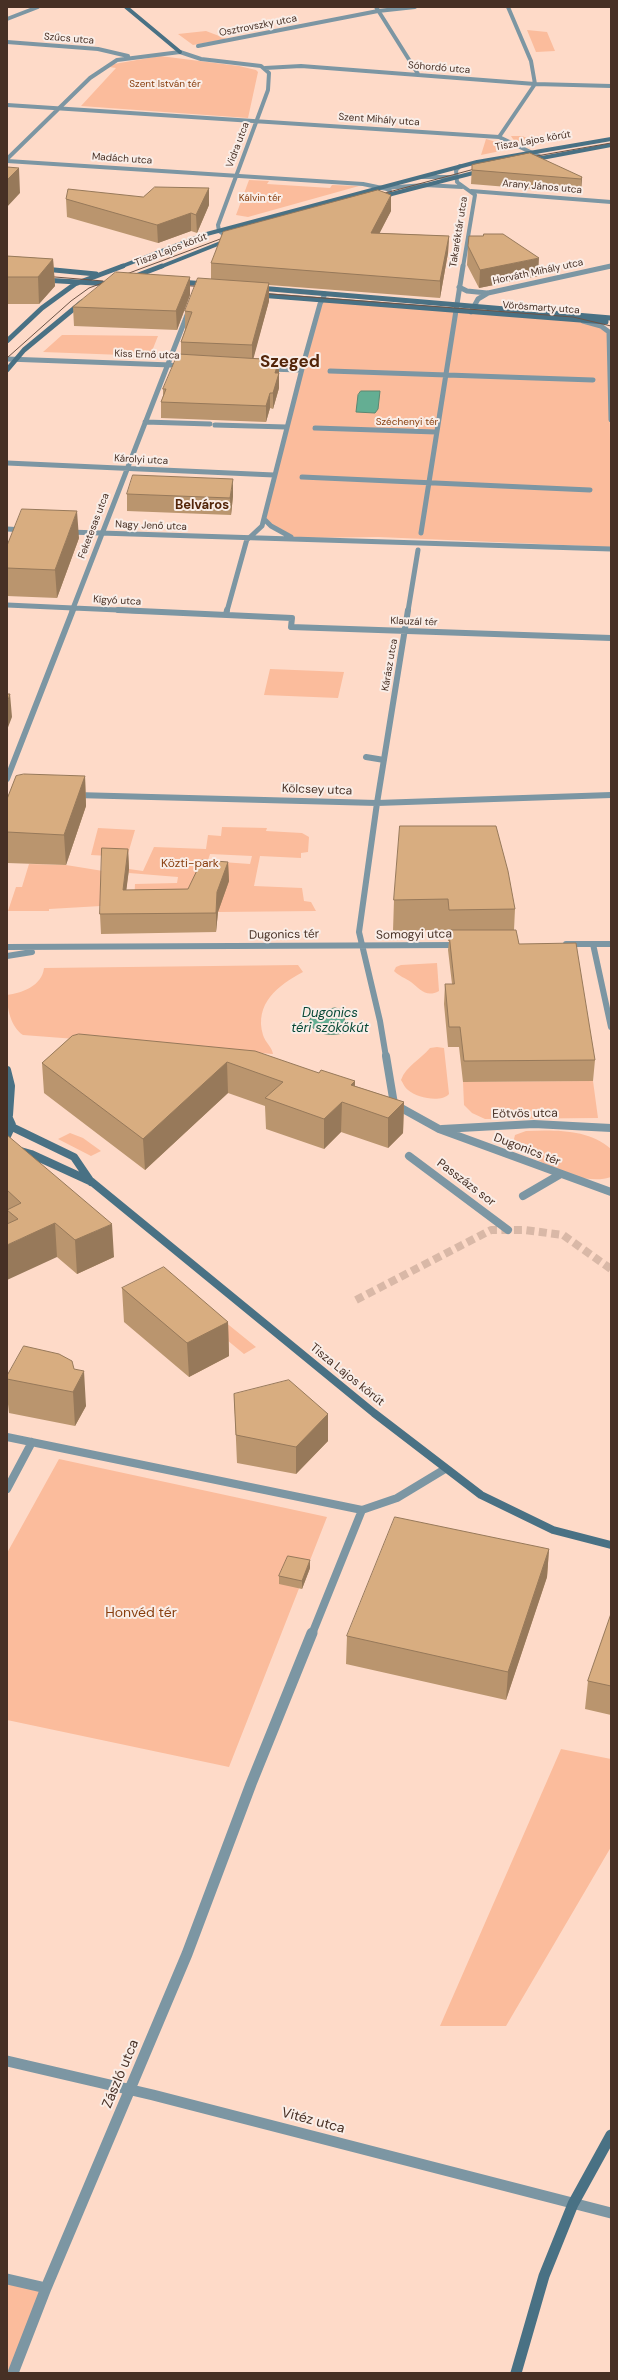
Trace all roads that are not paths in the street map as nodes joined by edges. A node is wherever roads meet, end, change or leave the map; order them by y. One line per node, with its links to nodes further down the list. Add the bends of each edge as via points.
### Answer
1 (38, 7): 6 (street)
2 (126, 7): 9 (street)
3 (415, 7): 5 (street, Osztrovszky utca)
4 (508, 7): 13 (street, via 531,61)
5 (377, 9): 8 (street, Osztrovszky utca); 12 (street)
6 (7, 18)
7 (7, 42): 10 (street, Szűcs utca, via 98,49 114,51)
8 (198, 46)
9 (180, 52): 10 (street); 11 (street, via 201,59 251,64)
10 (129, 57): 16 (street, via 105,67)
11 (265, 68): 12 (street, Sóhordó utca, via 301,66); 17 (street, via 271,74)
12 (418, 74): 13 (street, Sóhordó utca)
13 (534, 84): 14 (street, Sóhordó utca); 18 (street)
14 (611, 86)
15 (7, 105): 16 (street)
16 (60, 108): 17 (street); 23 (street)
17 (257, 120): 18 (street, Szent Mihály utca); 27 (street, Vidra utca)
18 (499, 137): 21 (street)
19 (611, 139): 21 (street, Tisza Lajos körút)
20 (611, 145): 22 (street, Tisza Lajos körút)
21 (530, 152): 22 (street); 25 (street, Tisza Lajos körút)
22 (543, 158): 24 (street, Tisza Lajos körút)
23 (7, 160): 27 (street, Madách utca)
24 (528, 161)
25 (460, 166): 28 (street, Tisza Lajos körút); 29 (street, via 456,170)
26 (489, 168): 29 (street, Tisza Lajos körút)
27 (236, 176): 32 (street, via 362,184); 37 (street, via 218,225)
28 (422, 177): 29 (street, Tisza Lajos körút); 32 (street, Tisza Lajos körút)
29 (456, 177): 30 (street, Tisza Lajos körút); 31 (street, Takaréktár utca, via 456,182)
30 (425, 185): 31 (street, Takaréktár utca); 32 (street, Tisza Lajos körút); 34 (street, Tisza Lajos körút)
31 (462, 187): 33 (street, Takaréktár utca)
32 (382, 188): 34 (street, via 389,190); 37 (street, Tisza Lajos körút)
33 (471, 191): 36 (street, Arany János utca); 50 (street, Takaréktár utca, via 475,195)
34 (390, 195): 35 (street, Tisza Lajos körút)
35 (376, 198)
36 (611, 202)
37 (219, 231): 39 (street, Tisza Lajos körút); 42 (street, Tisza Lajos körút)
38 (237, 236): 39 (street, Tisza Lajos körút)
39 (230, 239): 44 (street, Tisza Lajos körút, via 128,278)
40 (611, 266): 54 (street, Horváth Mihály utca)
41 (38, 269): 42 (street)
42 (97, 274): 43 (street); 47 (street, Tisza Lajos körút)
43 (114, 276)
44 (148, 279)
45 (36, 280): 47 (street)
46 (171, 281): 48 (street)
47 (77, 283): 52 (street, via 116,284); 68 (street, Tisza Lajos körút, via 64,290)
48 (202, 284): 49 (street); 53 (street)
49 (209, 284)
50 (459, 287): 54 (street, via 467,291); 59 (street, Takaréktár utca)
51 (254, 288): 56 (street, Vörösmarty utca)
52 (102, 289)
53 (196, 290)
54 (488, 293): 60 (street, Horváth Mihály utca)
55 (249, 294): 58 (street, Vörösmarty utca)
56 (325, 294): 58 (street); 59 (street, Vörösmarty utca)
57 (86, 298): 70 (street)
58 (321, 300): 62 (street, Vörösmarty utca); 75 (street)
59 (456, 304): 60 (street, Vörösmarty utca); 62 (street)
60 (474, 305): 63 (street); 64 (street, Vörösmarty utca)
61 (190, 306): 71 (street, Feketesas utca)
62 (455, 310): 63 (street, Vörösmarty utca); 77 (street)
63 (471, 312): 65 (street, Vörösmarty utca)
64 (611, 318)
65 (582, 320): 66 (street, Vörösmarty utca); 67 (street)
66 (611, 322)
67 (608, 328): 79 (street)
68 (7, 341)
69 (7, 359): 70 (street, Kiss Ernő utca)
70 (15, 359): 71 (street, Kiss Ernő utca); 74 (street)
71 (167, 365): 72 (street, Kiss Ernő utca); 80 (street, Feketesas utca)
72 (177, 365)
73 (264, 368): 75 (street)
74 (7, 370)
75 (301, 370): 81 (street)
76 (330, 371): 77 (street)
77 (445, 375): 78 (street); 83 (street)
78 (593, 380)
79 (611, 420)
80 (145, 422): 81 (street); 85 (street, Feketesas utca)
81 (286, 427): 86 (street)
82 (315, 428): 83 (street)
83 (436, 432): 88 (street)
84 (7, 464): 85 (street, Károlyi utca)
85 (128, 468): 86 (street, Károlyi utca); 94 (street, Feketesas utca)
86 (274, 475): 90 (street)
87 (302, 477): 88 (street)
88 (429, 482): 89 (street); 95 (street)
89 (590, 490)
90 (264, 519): 96 (street); 97 (street, via 262,526)
91 (7, 529): 92 (street)
92 (31, 530)
93 (61, 531): 94 (street, Nagy Jenő utca)
94 (102, 533): 97 (street, Nagy Jenő utca); 101 (street, Feketesas utca)
95 (421, 533)
96 (294, 538): 97 (street); 98 (street)
97 (247, 539): 102 (street)
98 (611, 549)
99 (418, 550): 103 (street, Kárász utca)
100 (7, 605): 101 (street, Kígyó utca)
101 (75, 608): 102 (street, Kígyó utca); 107 (street, Feketesas utca)
102 (226, 615): 103 (street, Klauzál tér, via 292,618 291,627)
103 (406, 631): 104 (street, Klauzál tér); 106 (street, Kárász utca)
104 (611, 638)
105 (366, 758): 106 (street)
106 (384, 760): 110 (street, Kárász utca)
107 (7, 779)
108 (70, 795): 110 (street, Kölcsey utca)
109 (611, 795): 110 (street, Kölcsey utca)
110 (377, 803): 115 (street, Kárász utca, via 359,932)
111 (561, 944): 112 (street)
112 (593, 944): 113 (street); 119 (street)
113 (611, 944)
114 (465, 945): 115 (street, Somogyi utca)
115 (361, 946): 117 (street, Dugonics tér); 124 (street, Dugonics tér, via 380,1021 390,1103)
116 (7, 948): 117 (street, Dugonics tér)
117 (47, 949): 118 (street, Dugonics tér)
118 (7, 956)
119 (611, 1027)
120 (7, 1070): 121 (street, via 11,1086)
121 (8, 1115): 122 (street)
122 (12, 1127): 125 (street); 129 (street, Tisza Lajos körút, via 74,1157)
123 (611, 1128): 124 (street, Eötvös utca, via 534,1124)
124 (439, 1129): 128 (street, Dugonics tér)
125 (7, 1136)
126 (7, 1147): 129 (street, Tisza Lajos körút, via 31,1154)
127 (409, 1156): 132 (street, Passzázs sor)
128 (559, 1175): 130 (street, Dugonics tér); 131 (street)
129 (92, 1182): 135 (street, Tisza Lajos körút)
130 (611, 1192)
131 (523, 1196)
132 (508, 1230)
133 (7, 1437): 134 (street)
134 (32, 1442): 136 (street); 137 (street)
135 (445, 1469): 137 (street, via 397,1498); 138 (street, Tisza Lajos körút, via 481,1495 533,1521 577,1538)
136 (7, 1490)
137 (362, 1510): 140 (street, Zászló utca, via 251,1784 187,1954)
138 (611, 1545)
139 (7, 2061): 140 (street, Vitéz utca)
140 (130, 2090): 142 (street, Vitéz utca); 145 (street, Zászló utca)
141 (611, 2135): 142 (street)
142 (573, 2204): 143 (street, Vitéz utca); 147 (street, via 544,2276)
143 (611, 2213)
144 (7, 2279): 145 (street)
145 (46, 2288): 146 (street, Zászló utca)
146 (13, 2373)
147 (516, 2373)

